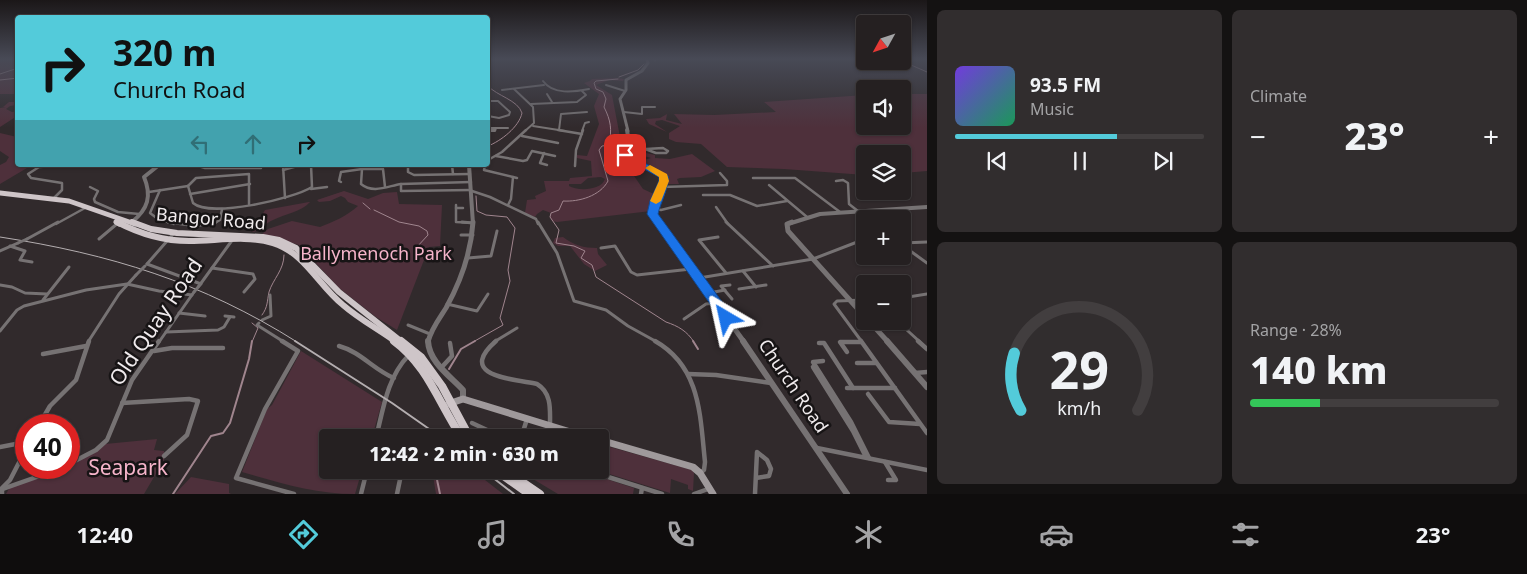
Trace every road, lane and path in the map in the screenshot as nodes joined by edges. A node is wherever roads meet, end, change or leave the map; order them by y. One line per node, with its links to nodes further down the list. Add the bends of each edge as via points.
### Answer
1 (626, 82): 7 (street)
2 (606, 84): 7 (street)
3 (514, 89): 5 (street); 6 (street, via 544,83 555,90); 11 (street)
4 (589, 89): 6 (street)
5 (502, 90)
6 (582, 91): 10 (street, via 586,95 579,101)
7 (625, 91): 14 (street, via 620,99)
8 (547, 94): 10 (street)
9 (490, 100): 15 (street, via 498,100 510,112 503,117)
10 (552, 102): 11 (street)
11 (530, 104): 17 (street, via 534,110)
12 (656, 108): 14 (street, via 642,107 641,114)
13 (588, 112): 19 (street, via 562,114)
14 (624, 112): 24 (street)
15 (490, 116)
16 (589, 122): 21 (street, via 585,123)
17 (533, 126): 19 (street); 22 (street)
18 (508, 128): 20 (street)
19 (559, 130): 21 (street)
20 (490, 131)
21 (582, 134): 31 (street)
22 (521, 136): 23 (street); 27 (street)
23 (558, 143)
24 (629, 143): 25 (street); 57 (street, via 626,156 661,174)
25 (646, 149): 25 (street, via 663,148 668,151 661,154)
26 (544, 153): 27 (street, via 531,152 524,161); 28 (street); 30 (street, via 540,163)
27 (496, 156): 29 (street)
28 (555, 156)
29 (490, 159)
30 (547, 165)
31 (575, 166)
32 (39, 167): 66 (street, via 28,176 62,183 62,190)
33 (156, 167): 62 (street, via 144,176)
34 (202, 167): 41 (street)
35 (294, 167): 42 (street)
36 (311, 167): 59 (street)
37 (408, 167): 45 (street, via 408,172 413,174)
38 (452, 167): 45 (street)
39 (469, 167): 46 (street)
40 (483, 167): 70 (street, via 484,170 515,177 511,180 512,199)
41 (261, 168)
42 (283, 170): 67 (street)
43 (362, 170): 49 (street, via 341,172); 56 (street, via 383,169); 56 (street, via 363,187)
44 (720, 173): 57 (street, via 727,181 726,185)
45 (453, 174): 46 (street)
46 (470, 174): 50 (street)
47 (753, 178): 82 (street, via 795,178)
48 (836, 181): 78 (street, via 848,183 849,204)
49 (341, 182)
50 (471, 182): 52 (street); 61 (street)
51 (250, 184): 54 (street, via 250,176 246,174 196,178); 64 (street); 69 (street)
52 (401, 184): 56 (street); 61 (street, via 403,192)
53 (769, 185): 68 (street)
54 (188, 186): 60 (street); 64 (street)
55 (327, 187): 59 (street)
56 (386, 187)
57 (662, 187): 75 (street)
58 (90, 188): 83 (street, via 97,190 94,198 97,203 118,212)
59 (310, 189): 67 (street)
60 (160, 190): 62 (street); 77 (street, via 150,213 159,220 209,226 221,219)
61 (472, 191): 70 (street); 85 (street)
62 (149, 192): 83 (street)
63 (0, 193): 66 (highway, Bangor Road)
64 (190, 194): 77 (street, via 198,207)
65 (703, 195): 68 (street, via 730,195 757,206)
66 (54, 198): 72 (highway, Bangor Road)
67 (285, 198): 69 (street)
68 (787, 201): 84 (street)
69 (249, 204): 77 (street)
70 (508, 205): 169 (street, via 540,224 557,253 576,302 606,310 655,341 675,357)
71 (681, 205): 75 (street, via 661,210)
72 (88, 206): 81 (highway, Bangor Road); 98 (street, bridge)
73 (927, 207): 79 (street)
74 (464, 208): 85 (street, via 456,206 456,222)
75 (653, 208): 111 (street, Church Road, via 654,218)
76 (715, 208): 108 (street)
77 (222, 209)
78 (857, 210)
79 (875, 210)
80 (856, 211): 82 (street)
81 (102, 212): 86 (highway, Bangor Road); 86 (highway)
82 (840, 212): 84 (street)
83 (139, 214): 86 (street)
84 (807, 217): 104 (street, via 790,222 786,228)
85 (474, 223): 90 (street)
86 (126, 225): 88 (highway, Bangor Road); 92 (street); 94 (highway, via 150,237)
87 (497, 230): 103 (street, via 491,256)
88 (176, 233): 94 (highway); 99 (highway, Bangor Road, via 263,236)
89 (460, 235): 90 (street)
90 (473, 235): 103 (street)
91 (718, 237): 113 (street, via 700,241)
92 (98, 239)
93 (233, 239): 94 (highway); 99 (highway); 110 (street, Old Quay Road)
94 (171, 240): 107 (street)
95 (856, 242): 104 (street)
96 (927, 242): 97 (street)
97 (911, 243)
98 (10, 246): 101 (street); 105 (street, via 25,251 20,260)
99 (287, 247): 157 (highway, via 343,306)
100 (601, 248): 111 (street, via 615,246 635,275)
101 (0, 251)
102 (911, 251): 106 (street)
103 (468, 258): 136 (street)
104 (813, 259): 108 (street); 132 (street)
105 (32, 262)
106 (927, 264)
107 (146, 265): 115 (street, bridge); 117 (street)
108 (773, 266): 112 (street)
109 (69, 267): 125 (street)
110 (212, 268): 117 (street, Old Quay Road); 123 (street, via 253,274 254,280)
111 (691, 268): 114 (street, Church Road)
112 (742, 271): 113 (street); 120 (street)
113 (726, 273): 114 (street)
114 (698, 278): 124 (street, Church Road)
115 (127, 284): 126 (street); 134 (street); 153 (street)
116 (0, 285): 125 (street, via 25,293)
117 (200, 285): 126 (street, Old Quay Road, bridge)
118 (730, 285): 122 (street, via 721,286)
119 (766, 285): 120 (street)
120 (756, 286): 121 (street)
121 (739, 289)
122 (725, 290): 124 (street); 131 (street)
123 (244, 292)
124 (708, 293): 135 (street, Church Road)
125 (47, 294): 134 (street)
126 (193, 294): 138 (street, Old Quay Road)
127 (488, 294): 136 (street, via 477,311)
128 (927, 294): 130 (street)
129 (270, 295): 214 (street, via 271,316 257,325 298,351 265,409 236,478)
130 (911, 297)
131 (732, 299)
132 (850, 300): 133 (street); 137 (street); 150 (street, via 834,304)
133 (856, 300)
134 (42, 301): 146 (street, via 19,309)
135 (715, 302): 141 (street, via 706,304); 171 (street, Church Road)
136 (447, 304): 148 (street)
137 (856, 307)
138 (179, 313): 139 (street); 147 (street, Old Quay Road)
139 (205, 316)
140 (230, 317): 147 (street, via 218,331)
141 (684, 319)
142 (408, 325): 148 (street)
143 (517, 328): 184 (street, via 491,345 481,364 490,374 544,388 549,396)
144 (877, 330): 168 (street)
145 (906, 330): 155 (street)
146 (0, 331)
147 (166, 332): 156 (street, Old Quay Road)
148 (430, 334): 164 (street, via 429,351)
149 (449, 342): 164 (street, via 452,356)
150 (862, 342): 158 (street, via 840,342); 162 (street)
151 (819, 343): 166 (street, via 824,343)
152 (342, 345): 170 (street)
153 (86, 346): 159 (street); 180 (street, via 76,380)
154 (223, 348): 156 (street)
155 (927, 348)
156 (154, 351): 178 (street, Old Quay Road, via 132,380)
157 (412, 352): 170 (street, via 400,363); 179 (highway, via 438,379)
158 (847, 352)
159 (43, 354)
160 (824, 361): 197 (street, via 813,362 851,422)
161 (857, 363): 162 (street)
162 (877, 363): 175 (street)
163 (813, 367): 197 (street)
164 (441, 368): 177 (street, via 463,390)
165 (836, 370): 166 (street)
166 (842, 370): 174 (street)
167 (927, 372): 168 (street)
168 (915, 373): 172 (street)
169 (688, 374): 171 (street); 202 (street, via 698,396 705,462)
170 (394, 378): 185 (street)
171 (774, 384): 195 (street, Church Road)
172 (927, 386)
173 (846, 388): 174 (street)
174 (853, 388): 175 (street)
175 (895, 388): 183 (street)
176 (868, 394): 183 (street, via 889,422)
177 (463, 399): 179 (main road); 181 (main road)
178 (122, 402): 196 (street, via 198,401 187,435); 198 (street, Old Quay Road, via 106,441)
179 (447, 404): 186 (highway); 187 (highway)
180 (45, 414)
181 (527, 418): 184 (main road); 189 (street)
182 (472, 424): 188 (street)
183 (921, 424): 191 (street)
184 (550, 425): 190 (main road)
185 (378, 429)
186 (458, 429)
187 (464, 429)
188 (483, 429)
189 (523, 429)
190 (562, 429)
191 (927, 432)
192 (609, 443): 202 (main road, via 694,467)
193 (15, 444): 194 (street)
194 (0, 447)
195 (817, 448): 197 (street); 223 (street, Church Road)
196 (164, 456)
197 (867, 457): 199 (street)
198 (80, 458)
199 (885, 462): 201 (street); 210 (street, via 896,480)
200 (15, 470): 212 (street)
201 (927, 470)
202 (700, 474): 213 (main road)
203 (609, 477): 211 (street)
204 (756, 478): 204 (street, via 756,466 757,452 770,461 772,470 769,476); 222 (street)
205 (33, 479): 212 (street)
206 (364, 479): 215 (street)
207 (400, 479): 216 (street)
208 (508, 479): 217 (highway)
209 (518, 479): 218 (highway)
210 (888, 480)
211 (642, 488): 219 (street); 220 (street)
212 (2, 491)
213 (711, 491): 221 (street)
214 (294, 494)
215 (360, 494)
216 (396, 494)
217 (529, 494)
218 (540, 494)
219 (641, 494)
220 (662, 494)
221 (694, 494)
222 (755, 494)
223 (846, 494)

